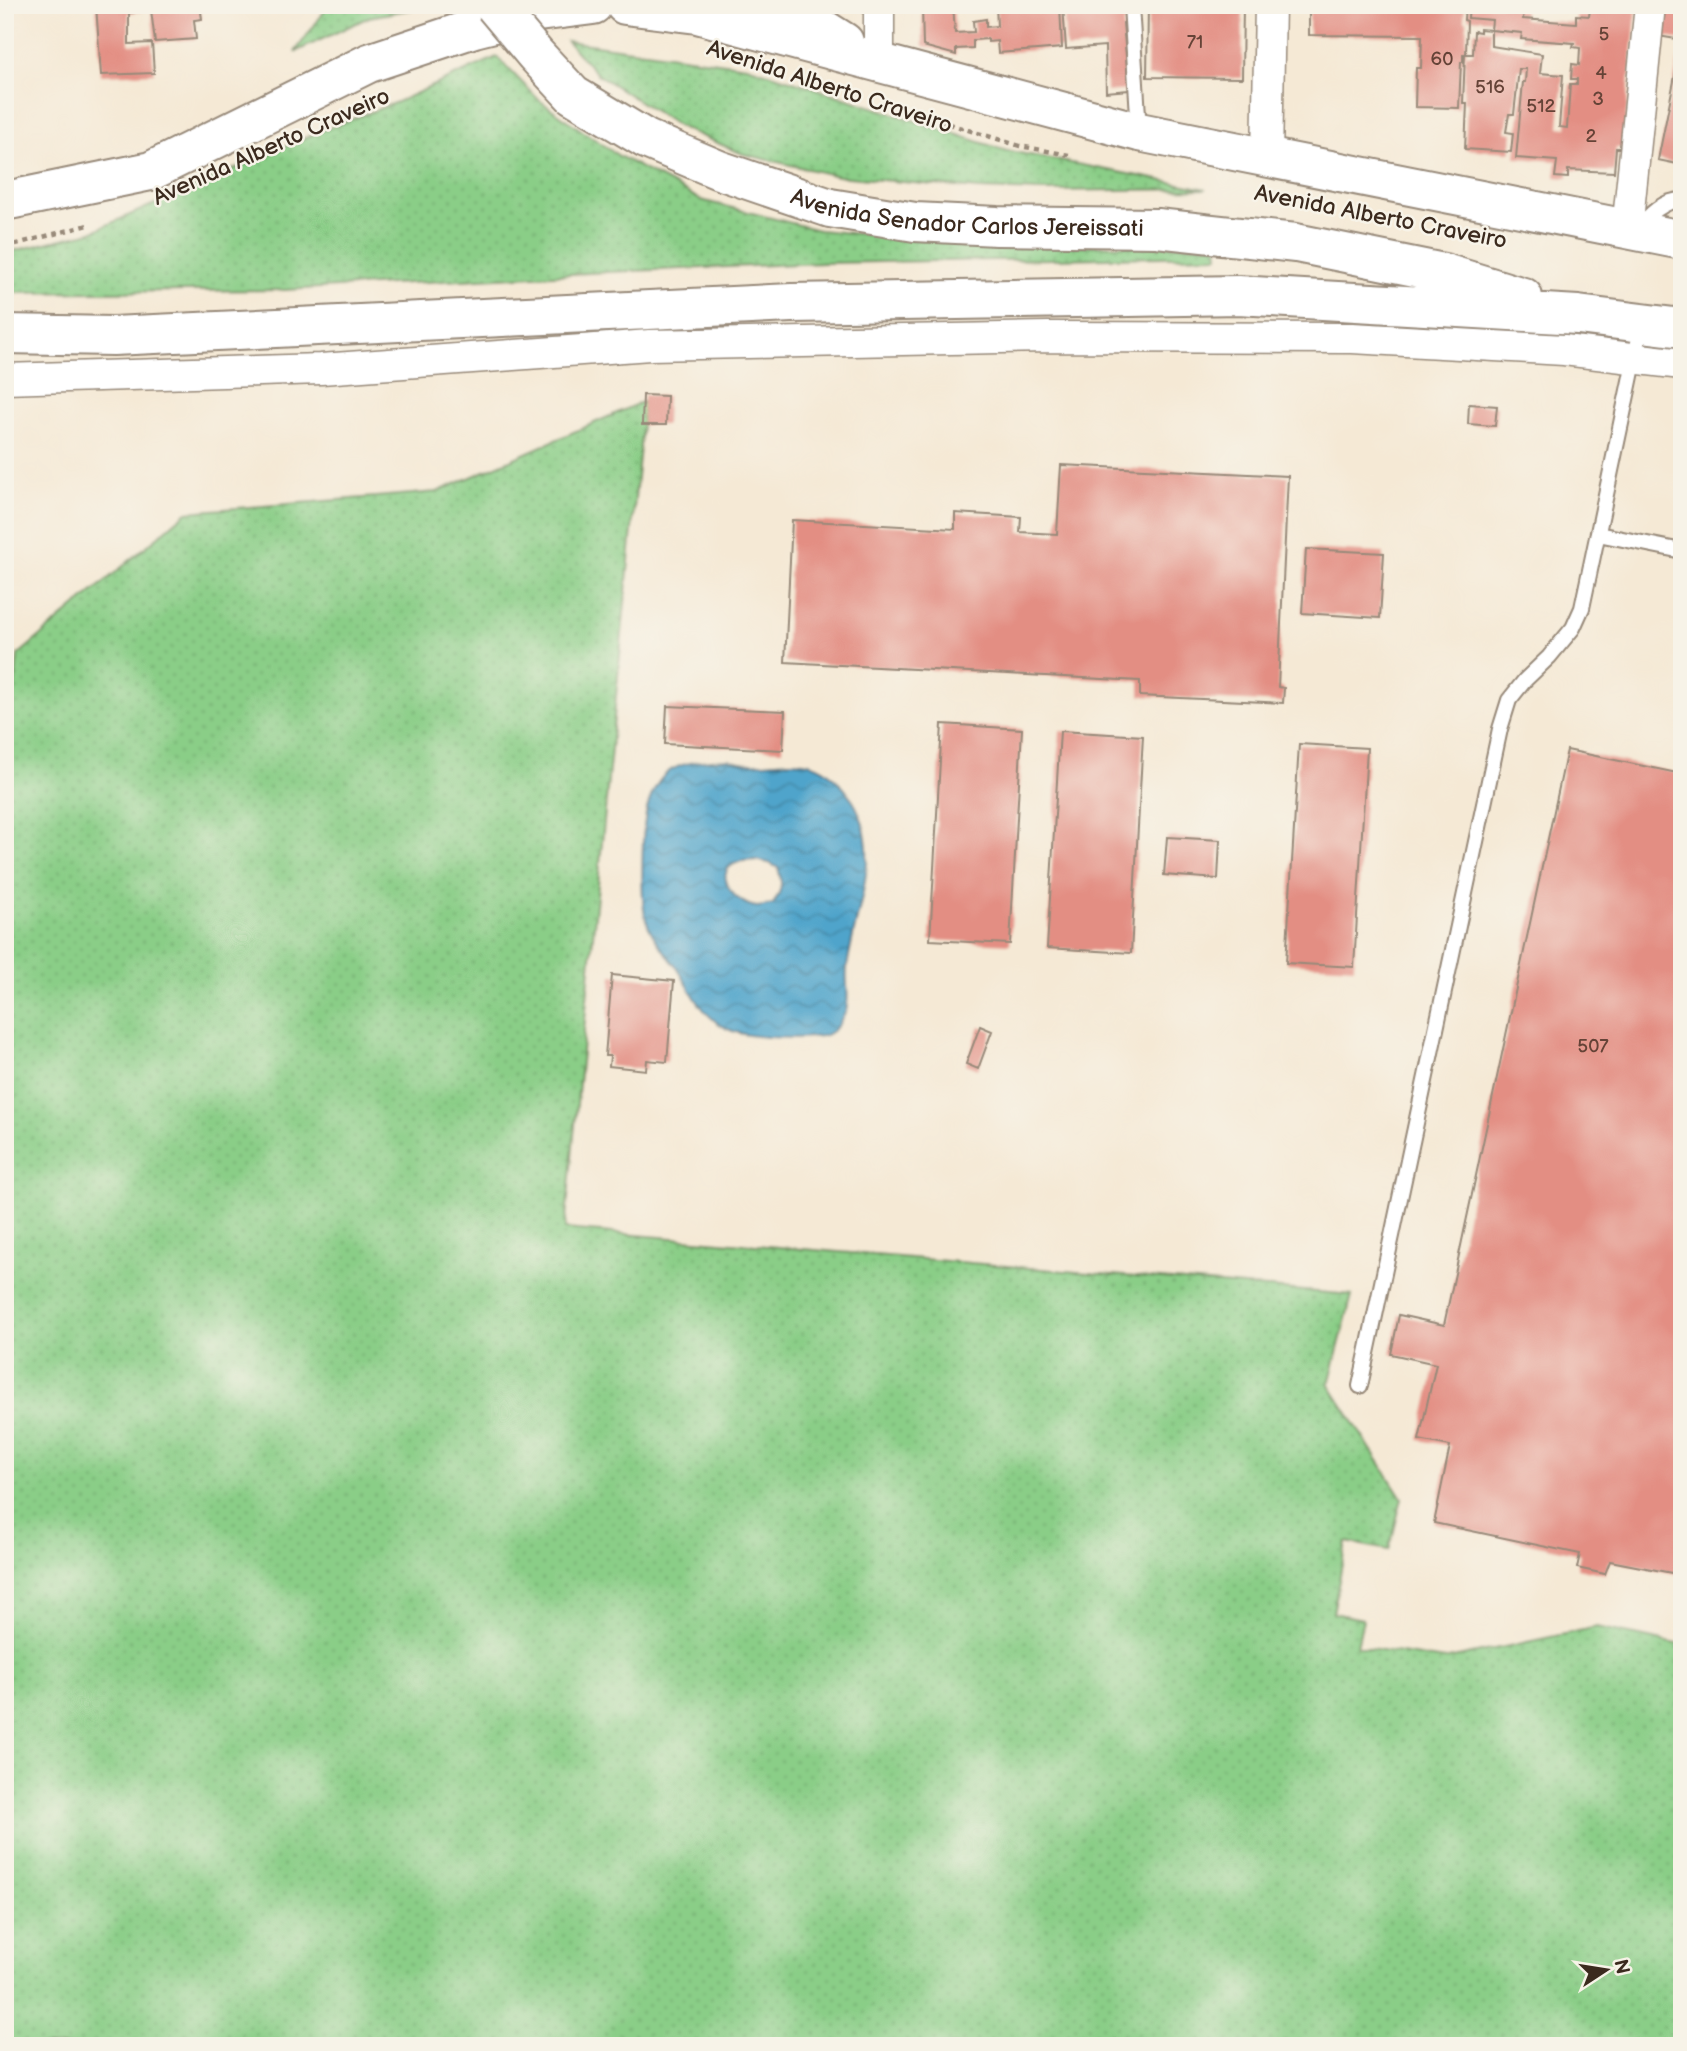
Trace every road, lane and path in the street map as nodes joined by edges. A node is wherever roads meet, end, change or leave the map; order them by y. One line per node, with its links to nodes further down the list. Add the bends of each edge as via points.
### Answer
1 (494, 5): 20 (main road, Avenida Senador Carlos Jereissati, bridge, via 573,95 646,139 830,208 915,222 1157,228 1296,243 1444,273)
2 (593, 5): 15 (main road, Avenida Alberto Craveiro, via 538,12 474,28 369,63 151,171)
3 (625, 5): 9 (main road, Avenida Alberto Craveiro, via 697,14)
4 (785, 5): 9 (main road)
5 (879, 5): 9 (street)
6 (1131, 5): 11 (lane)
7 (1270, 5): 13 (street)
8 (1650, 5): 17 (street)
9 (879, 63): 11 (main road, Avenida Alberto Craveiro)
10 (931, 118): 12 (path, Avenida Alberto Craveiro, via 1020,146)
11 (1139, 132): 13 (main road, Avenida Alberto Craveiro)
12 (1075, 157)
13 (1267, 158): 17 (main road, Avenida Alberto Craveiro)
14 (1682, 200): 17 (lane, via 1651,212)
15 (5, 201)
16 (99, 221): 19 (path)
17 (1631, 231): 18 (main road, Avenida Alberto Craveiro)
18 (1682, 240)
19 (5, 247)
20 (1578, 314): 22 (main road, via 1238,295 792,303 113,335); 23 (main road)
21 (1682, 328): 23 (main road)
22 (5, 334)
23 (1639, 340): 24 (street); 25 (street, via 1564,349 1352,338 1048,337 650,345 321,369); 26 (lane)
24 (1682, 364)
25 (5, 379)
26 (1598, 534): 27 (lane); 28 (lane, via 1582,608 1573,628 1509,700 1500,729)
27 (1682, 551)
28 (1360, 1386)

